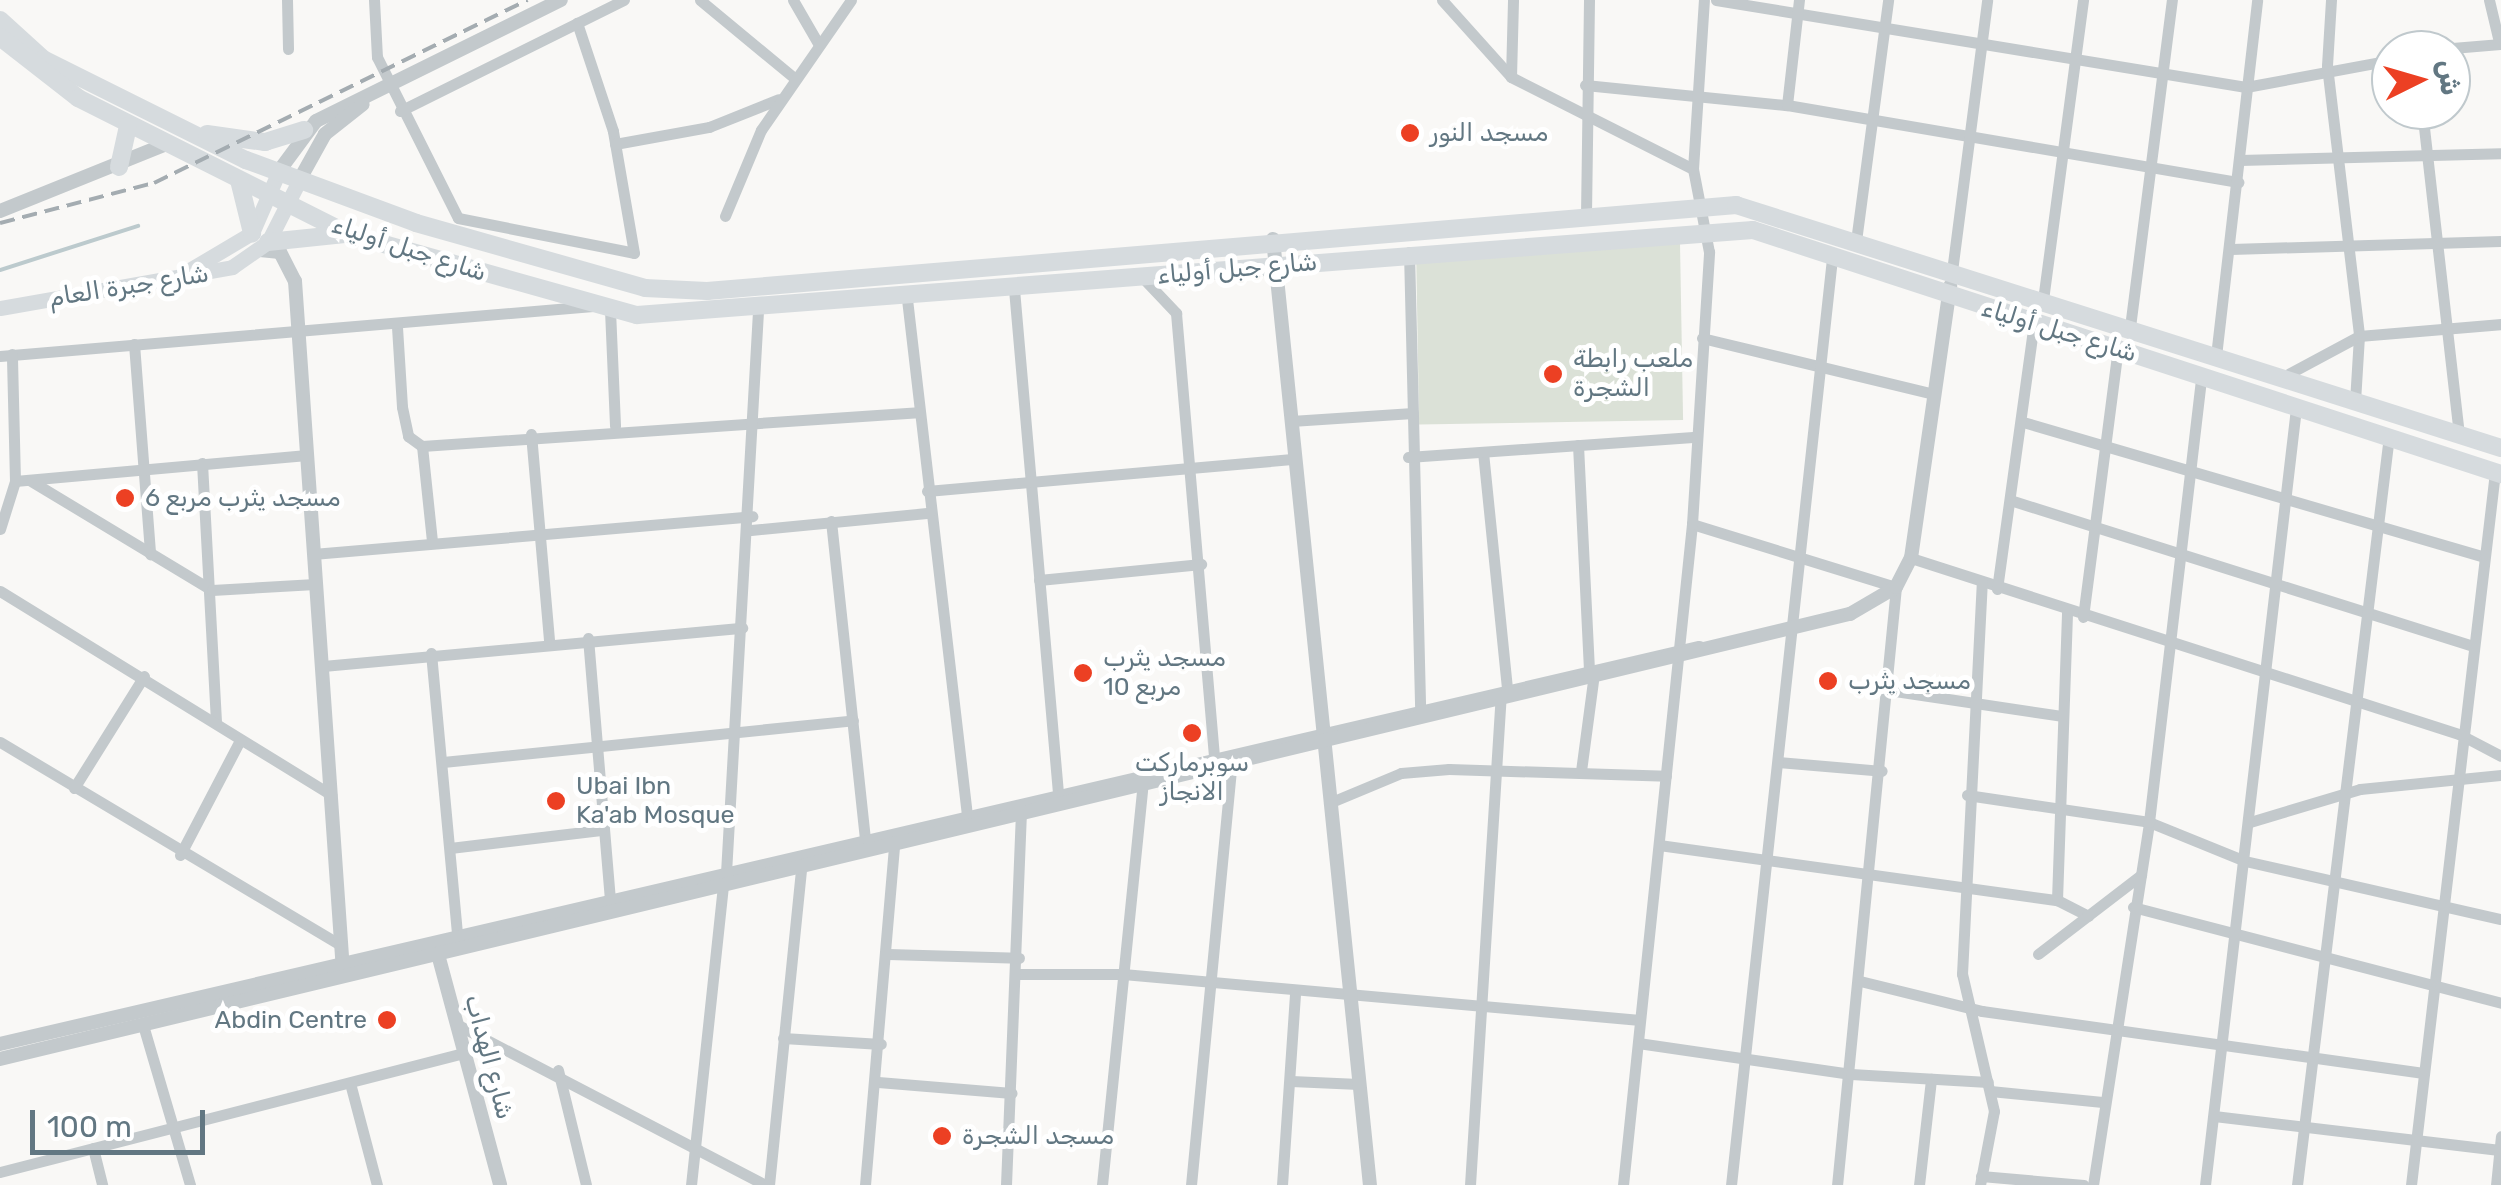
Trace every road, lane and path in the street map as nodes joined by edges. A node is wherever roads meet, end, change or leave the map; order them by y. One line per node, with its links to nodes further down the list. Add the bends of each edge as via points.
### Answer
1 (287, 0): 29 (street)
2 (374, 0): 37 (street)
3 (561, 0): 37 (street)
4 (624, 0): 22 (street)
5 (700, 0): 34 (street)
6 (793, 0): 27 (street)
7 (851, 0): 27 (street)
8 (1442, 0): 35 (street)
9 (1512, 0): 35 (street)
10 (1589, 0): 36 (street)
11 (1704, 0): 39 (street)
12 (1716, 0): 20 (street)
13 (1888, 0): 23 (street)
14 (1988, 0): 25 (street)
15 (2083, 0): 30 (street)
16 (2172, 0): 33 (street)
17 (2257, 0): 38 (street)
18 (2331, 0): 32 (street)
19 (2489, 0): 26 (street)
20 (1798, 7): 23 (street); 41 (street)
21 (0, 20): 43 (main road, شارع جبل أولياء, via 43,59)
22 (577, 23): 42 (street); 51 (street)
23 (1885, 27): 25 (street); 45 (street)
24 (0, 37): 46 (main road, شارع جبل أولياء)
25 (1982, 43): 30 (street); 49 (street)
26 (2500, 43): 28 (street)
27 (819, 45): 34 (street)
28 (2471, 46)
29 (288, 49)
30 (2076, 58): 33 (street); 52 (street)
31 (2371, 62): 32 (street)
32 (2327, 66): 38 (street); 55 (street)
33 (2163, 72): 38 (street); 59 (street)
34 (793, 77): 40 (street)
35 (1511, 78): 44 (street)
36 (1585, 85): 39 (street); 44 (street)
37 (386, 87): 42 (street); 47 (street); 62 (street, via 324,134)
38 (2246, 87): 56 (street)
39 (1695, 92): 41 (street); 58 (street)
40 (780, 98): 51 (street, via 709,127); 69 (street)
41 (1787, 105): 45 (street)
42 (400, 110): 51 (street, via 458,218 634,252)
43 (164, 121): 47 (main road, via 265,142); 60 (main road, شارع جبل أولياء)
44 (1583, 121): 58 (street); 68 (street)
45 (1874, 121): 49 (street); 73 (street)
46 (128, 126): 50 (main road, شارع جبل أولياء); 57 (main road)
47 (304, 130): 60 (street)
48 (2424, 130): 54 (street)
49 (1969, 137): 52 (street); 82 (street)
50 (167, 144): 57 (street); 61 (main road, شارع جبل أولياء)
51 (616, 144)
52 (2062, 153): 59 (street); 87 (street)
53 (2501, 153): 54 (street)
54 (2426, 155): 55 (street); 76 (street)
55 (2336, 157): 56 (street); 77 (street)
56 (2240, 160): 63 (street)
57 (119, 167): 67 (street)
58 (1693, 169): 66 (street)
59 (2149, 169): 63 (street); 94 (street)
60 (280, 171): 62 (main road, شارع جبل أولياء); 64 (main road)
61 (236, 175): 64 (main road, شارع جبل أولياء); 75 (main road)
62 (300, 179): 65 (main road); 72 (main road, شارع جبل أولياء, via 574,272 676,290)
63 (2238, 182): 78 (street)
64 (269, 196): 65 (main road, شارع جبل أولياء); 75 (main road)
65 (289, 206): 71 (main road, شارع جبل أولياء); 75 (main road)
66 (1698, 206): 68 (main road, شارع جبل أولياء); 70 (street); 73 (main road, شارع جبل أولياء, via 1745,207)
67 (0, 211)
68 (1586, 214): 72 (main road, شارع جبل أولياء)
69 (724, 216)
70 (1707, 231): 79 (main road, شارع جبل أولياء); 80 (main road, شارع جبل أولياء, via 1753,230); 98 (street)
71 (348, 234): 75 (main road); 89 (main road, شارع جبل أولياء)
72 (1272, 239): 81 (street)
73 (1856, 241): 82 (main road, شارع جبل أولياء)
74 (2501, 241): 76 (street)
75 (260, 242): 88 (main road, شارع جبرة العام, via 173,277); 96 (street, via 288,259)
76 (2438, 243): 77 (street); 95 (street)
77 (2350, 247): 78 (street); 97 (street)
78 (2231, 249): 102 (street)
79 (1410, 251): 81 (main road, شارع جبل أولياء); 110 (street)
80 (1832, 260): 85 (main road, شارع جبل أولياء); 103 (street)
81 (1274, 266): 83 (main road, شارع جبل أولياء); 112 (street)
82 (1952, 271): 85 (street); 87 (main road, شارع جبل أولياء)
83 (1142, 277): 84 (main road, شارع جبل أولياء); 128 (street, via 1176,314)
84 (1014, 288): 86 (main road, شارع جبل أولياء); 134 (street)
85 (1948, 297): 91 (main road, شارع جبل أولياء); 106 (street)
86 (906, 300): 90 (main road, شارع جبل أولياء); 109 (street)
87 (2043, 300): 94 (main road, شارع جبل أولياء)
88 (0, 308)
89 (606, 308): 90 (main road, شارع جبل أولياء); 93 (street); 114 (street)
90 (758, 311): 111 (street)
91 (2034, 323): 100 (main road, شارع جبل أولياء); 113 (street)
92 (2501, 324): 95 (street)
93 (397, 327): 96 (street); 121 (street, via 408,436)
94 (2130, 327): 102 (main road, شارع جبل أولياء)
95 (2448, 328): 97 (street); 116 (street)
96 (300, 332): 99 (street); 124 (street)
97 (2359, 336): 105 (street); 107 (street)
98 (1702, 338): 103 (street); 118 (street)
99 (134, 344): 101 (street); 129 (street)
100 (2118, 349): 104 (main road, شارع جبل أولياء); 119 (street)
101 (6, 355): 132 (street)
102 (2216, 356): 105 (main road, شارع جبل أولياء)
103 (1822, 366): 106 (street); 151 (street)
104 (2201, 377): 108 (main road, شارع جبل أولياء); 130 (street)
105 (2281, 378): 107 (main road, شارع جبل أولياء)
106 (1934, 394): 153 (street)
107 (2355, 401): 116 (main road, شارع جبل أولياء)
108 (2296, 408): 117 (main road, شارع جبل أولياء); 136 (street)
109 (918, 412): 111 (street); 135 (street)
110 (1413, 413): 112 (street); 126 (street)
111 (758, 420): 114 (street); 139 (street)
112 (1291, 421): 125 (street)
113 (2023, 422): 119 (street); 137 (street)
114 (614, 426): 115 (street)
115 (531, 434): 121 (street); 146 (street)
116 (2459, 435): 122 (main road, شارع جبل أولياء)
117 (2390, 436): 131 (main road, شارع جبل أولياء); 143 (street)
118 (1696, 437): 120 (street); 141 (street)
119 (2105, 444): 130 (street); 142 (street)
120 (1578, 445): 123 (street); 176 (street)
121 (422, 446): 147 (street)
122 (2501, 448)
123 (1483, 452): 126 (street); 178 (street)
124 (306, 455): 127 (street); 150 (street)
125 (1295, 458): 128 (street); 189 (street)
126 (1408, 458): 183 (street)
127 (202, 464): 129 (street); 161 (street)
128 (1192, 468): 134 (street); 154 (street)
129 (144, 470): 133 (street); 149 (street)
130 (2188, 470): 136 (street); 148 (street)
131 (2498, 472): 152 (street)
132 (15, 481): 133 (street); 144 (street)
133 (31, 481): 149 (street)
134 (1030, 484): 135 (street); 155 (street)
135 (926, 490): 138 (street)
136 (2290, 499): 143 (street); 158 (street)
137 (2010, 500): 142 (street); 160 (street)
138 (929, 514): 140 (street); 212 (street)
139 (752, 516): 145 (street); 146 (street)
140 (831, 520): 145 (street); 185 (street)
141 (1692, 524): 151 (street); 173 (street)
142 (2096, 524): 148 (street); 165 (street)
143 (2380, 526): 152 (street); 164 (street)
144 (0, 529)
145 (751, 530): 166 (street)
146 (543, 532): 147 (street); 169 (street)
147 (432, 541): 150 (street)
148 (2180, 549): 158 (street); 170 (street)
149 (150, 554): 161 (street)
150 (313, 554): 156 (street)
151 (1800, 555): 159 (street); 167 (street)
152 (2480, 556): 171 (street)
153 (1911, 558): 157 (street); 159 (street)
154 (1201, 564): 155 (street); 194 (street)
155 (1039, 580): 206 (street)
156 (316, 584): 161 (street); 174 (street)
157 (1982, 584): 160 (street); 181 (street)
158 (2275, 585): 164 (street); 175 (street)
159 (1896, 587): 167 (street, via 1850,614); 179 (street)
160 (1997, 589): 163 (street)
161 (212, 590): 186 (street)
162 (0, 592): 177 (street)
163 (2067, 612): 165 (street); 184 (street)
164 (2369, 616): 171 (street); 180 (street)
165 (2083, 617): 170 (street)
166 (742, 628): 168 (street); 188 (street)
167 (1792, 628): 173 (street); 196 (street)
168 (588, 638): 169 (street); 192 (street)
169 (550, 641): 172 (street)
170 (2168, 645): 175 (street); 214 (street)
171 (2470, 645): 187 (street)
172 (431, 653): 174 (street); 195 (street)
173 (1682, 655): 176 (street); 202 (street)
174 (323, 666): 207 (street)
175 (2266, 673): 180 (street); 215 (street)
176 (1591, 674): 178 (street); 182 (street); 199 (street)
177 (144, 676): 186 (street); 204 (street)
178 (1507, 687): 183 (street)
179 (1888, 690): 181 (street); 200 (street)
180 (2359, 701): 187 (street); 209 (street)
181 (1971, 702): 184 (street); 208 (street)
182 (1500, 703): 189 (street); 198 (street)
183 (1420, 708): 189 (street)
184 (2063, 716): 211 (street)
185 (852, 720): 188 (street); 217 (street)
186 (216, 723): 190 (street)
187 (2460, 734): 193 (street); 203 (street)
188 (734, 737): 192 (street); 227 (street)
189 (1322, 739): 194 (street); 197 (street); 210 (street)
190 (240, 740): 207 (street); 221 (street)
191 (0, 742): 204 (street)
192 (594, 745): 195 (street); 216 (street)
193 (2501, 756)
194 (1214, 757): 206 (street)
195 (444, 762): 220 (street)
196 (1778, 762): 200 (street); 222 (street)
197 (1231, 768): 205 (street); 248 (street)
198 (1497, 768): 199 (street); 210 (street, via 1401,774); 253 (street)
199 (1581, 770): 202 (street)
200 (1882, 771): 226 (street)
201 (2501, 775): 203 (street)
202 (1666, 776): 218 (street)
203 (2452, 781): 209 (street); 233 (street)
204 (74, 788): 221 (street)
205 (1142, 790): 213 (street); 246 (street)
206 (1058, 793): 212 (street)
207 (331, 795): 238 (street)
208 (1968, 795): 211 (street); 229 (street)
209 (2342, 796): 215 (street); 228 (street)
210 (1329, 803): 251 (street)
211 (2059, 807): 214 (street); 231 (street)
212 (967, 815): 217 (street)
213 (1021, 816): 219 (street); 242 (street)
214 (2149, 822): 223 (street); 225 (street)
215 (2250, 822): 223 (street)
216 (601, 830): 220 (street); 230 (street)
217 (866, 838): 227 (street)
218 (1658, 845): 222 (street); 255 (street)
219 (894, 846): 224 (street); 240 (street)
220 (450, 848): 237 (street)
221 (180, 855): 238 (street)
222 (1766, 857): 226 (street); 267 (street)
223 (2245, 861): 228 (street); 236 (street)
224 (801, 870): 227 (street); 259 (street)
225 (2141, 875): 232 (street); 234 (street)
226 (1871, 876): 229 (street); 247 (street)
227 (725, 880): 230 (street); 237 (street); 285 (street)
228 (2333, 885): 233 (street); 243 (street)
229 (1966, 892): 231 (street); 254 (street)
230 (610, 900): 237 (street)
231 (2057, 900): 234 (street)
232 (2132, 906): 236 (street); 258 (street)
233 (2440, 908): 235 (street); 249 (street)
234 (2088, 916): 241 (street)
235 (2501, 919)
236 (2235, 935): 243 (street); 263 (street)
237 (458, 942): 239 (street)
238 (340, 945): 244 (street)
239 (436, 947): 244 (street); 256 (street, شارع الهداب)
240 (888, 954): 242 (street); 262 (street)
241 (2038, 954)
242 (1019, 958): 245 (street)
243 (2325, 961): 249 (street); 265 (street)
244 (343, 970): 257 (street); 261 (street)
245 (1018, 974): 246 (street); 277 (street)
246 (1123, 974): 248 (street); 298 (street)
247 (1860, 981): 254 (street); 270 (street)
248 (1212, 983): 250 (street); 299 (street)
249 (2432, 985): 252 (street); 269 (street)
250 (1295, 992): 251 (street); 272 (street)
251 (1351, 996): 253 (street); 275 (street)
252 (2501, 1002)
253 (1482, 1003): 255 (street); 302 (street)
254 (1968, 1006): 258 (street); 276 (street)
255 (1640, 1020): 260 (street)
256 (456, 1024): 264 (street, شارع الهداب); 268 (street)
257 (143, 1025): 266 (street); 280 (street)
258 (2112, 1028): 263 (street); 278 (street)
259 (783, 1038): 262 (street); 295 (street)
260 (1638, 1043): 267 (street); 303 (street)
261 (0, 1044)
262 (881, 1044): 273 (street)
263 (2221, 1045): 265 (street); 279 (street)
264 (464, 1053): 274 (street); 292 (street, شارع الهداب)
265 (2314, 1057): 269 (street); 281 (street)
266 (0, 1059)
267 (1746, 1059): 270 (street); 304 (street)
268 (558, 1070): 285 (street); 293 (street)
269 (2422, 1073): 282 (street)
270 (1851, 1074): 271 (street); 305 (street)
271 (1931, 1079): 276 (street); 306 (street)
272 (1291, 1081): 275 (street); 300 (street)
273 (878, 1082): 277 (street); 296 (street)
274 (350, 1083): 280 (street); 291 (street)
275 (1359, 1084): 301 (street)
276 (1989, 1086): 278 (street); 287 (street)
277 (1012, 1093): 297 (street)
278 (2102, 1102): 308 (street)
279 (2214, 1116): 281 (street); 309 (street)
280 (174, 1128): 284 (street); 290 (street)
281 (2304, 1130): 282 (street); 310 (street)
282 (2416, 1142): 283 (street); 311 (street)
283 (2500, 1146): 312 (street)
284 (93, 1148): 286 (street); 289 (street)
285 (702, 1148): 294 (street); 295 (street)
286 (0, 1173): 288 (street)
287 (1980, 1180): 307 (street)
288 (2, 1185)
289 (102, 1185)
290 (190, 1185)
291 (377, 1185)
292 (500, 1185)
293 (586, 1185)
294 (692, 1185)
295 (767, 1185)
296 (865, 1185)
297 (1006, 1185)
298 (1102, 1185)
299 (1192, 1185)
300 (1282, 1185)
301 (1370, 1185)
302 (1470, 1185)
303 (1623, 1185)
304 (1731, 1185)
305 (1837, 1185)
306 (1919, 1185)
307 (2084, 1185)
308 (2092, 1185)
309 (2205, 1185)
310 (2297, 1185)
311 (2411, 1185)
312 (2496, 1185)

